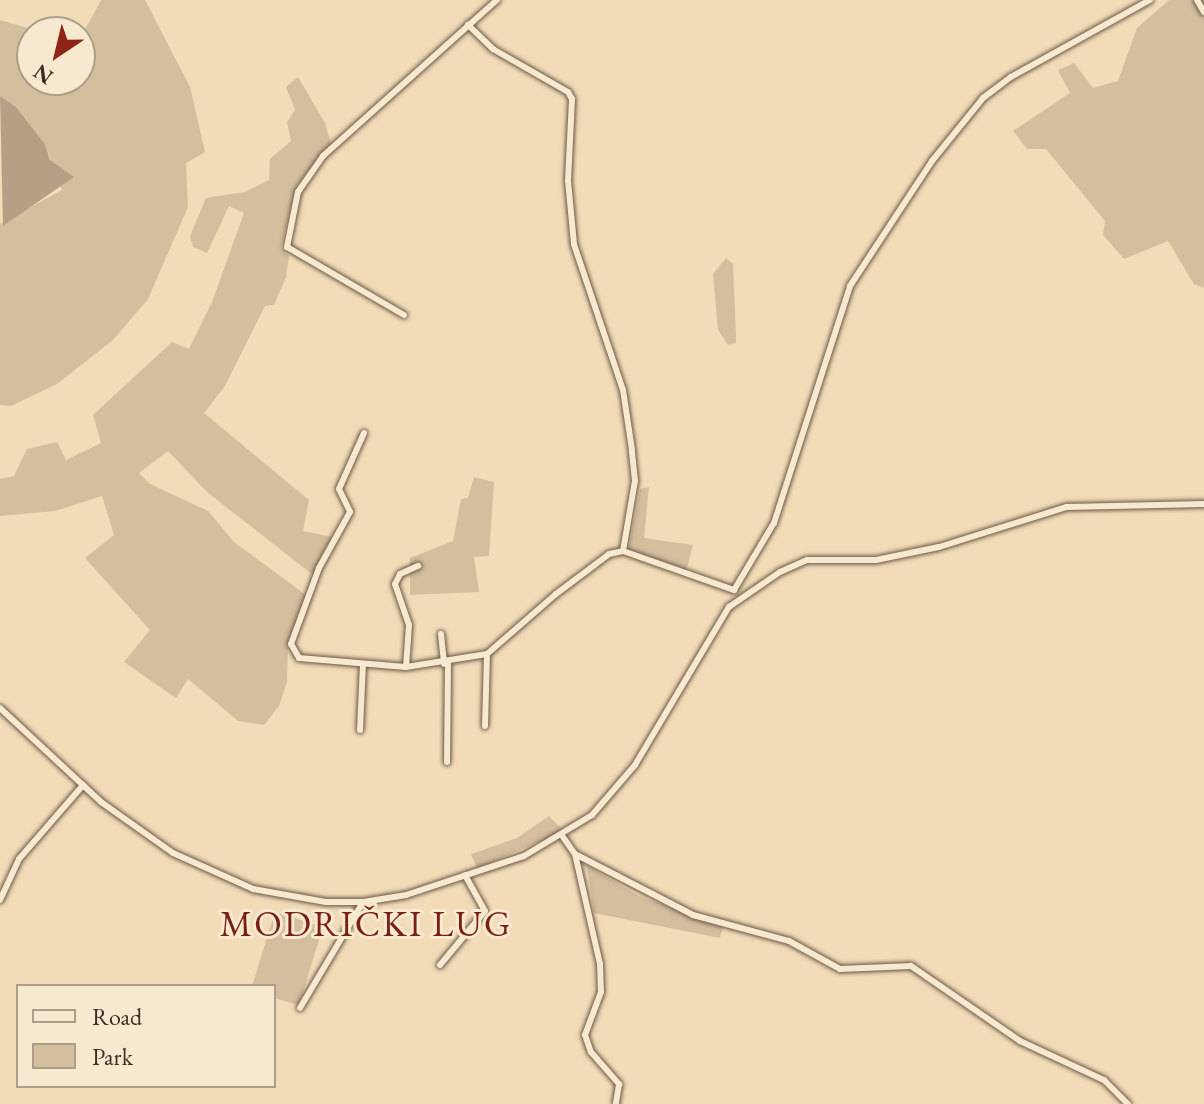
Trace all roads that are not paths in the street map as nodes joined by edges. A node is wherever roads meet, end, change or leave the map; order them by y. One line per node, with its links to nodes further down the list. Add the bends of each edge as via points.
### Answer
1 (497, 0): 5 (street)
2 (1150, 0): 11 (street, via 1011,77 983,98 932,161 850,286 774,523)
3 (1197, 0): 4 (street)
4 (1204, 12)
5 (468, 25): 6 (street, via 323,156 298,192 286,242 292,251); 9 (street, via 493,49 572,99 568,181 574,244 623,390 632,450 635,481)
6 (404, 315)
7 (364, 433): 14 (street, via 339,489 350,512 319,568 291,648 299,658)
8 (1204, 504): 11 (street, via 1067,507 960,541 876,560 807,560)
9 (623, 551): 11 (street); 13 (street, via 609,554 556,594)
10 (418, 566): 16 (street, via 400,574 395,584 409,625)
11 (737, 592): 22 (street, via 635,765 592,815)
12 (441, 634): 15 (street)
13 (487, 654): 15 (street); 18 (street)
14 (363, 664): 16 (street); 19 (street)
15 (446, 664): 16 (street); 20 (street)
16 (406, 667)
17 (0, 708): 21 (street)
18 (485, 726)
19 (360, 730)
20 (447, 762)
21 (83, 785): 25 (street, via 19,859); 26 (street, via 173,853 213,875 253,889 326,902)
22 (563, 837): 23 (street); 24 (street)
23 (575, 854): 29 (street, via 602,978 585,1035 591,1052 619,1084); 30 (street, via 693,915 789,941 840,969 911,966 1020,1041 1104,1080)
24 (465, 875): 26 (street); 27 (street, via 485,911)
25 (0, 900)
26 (363, 902): 28 (street)
27 (440, 965)
28 (300, 1008)
29 (616, 1104)
30 (1128, 1104)

